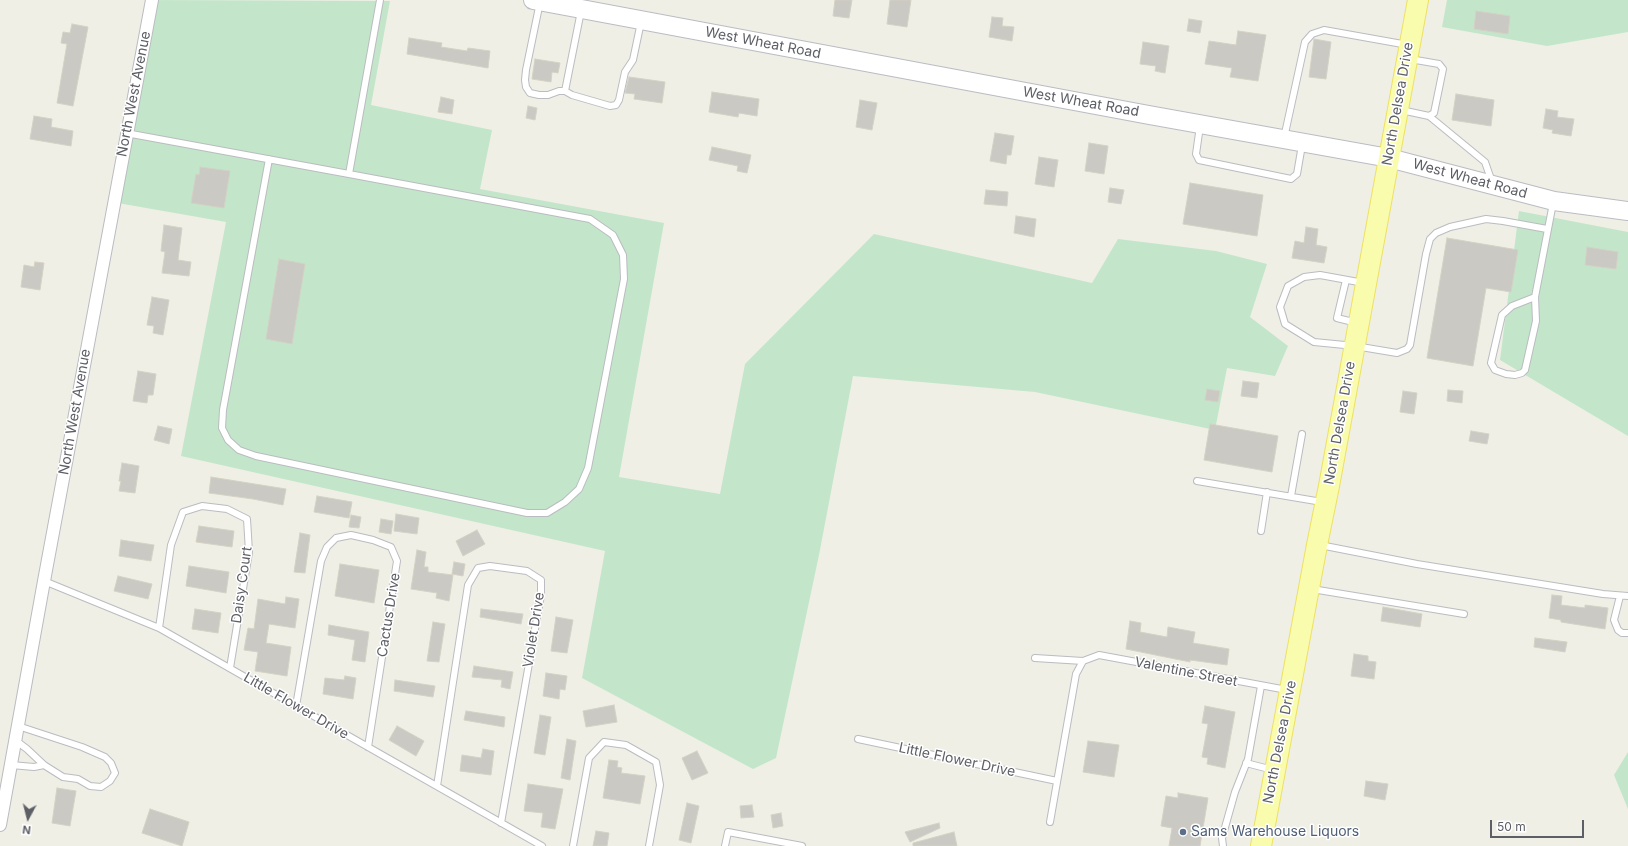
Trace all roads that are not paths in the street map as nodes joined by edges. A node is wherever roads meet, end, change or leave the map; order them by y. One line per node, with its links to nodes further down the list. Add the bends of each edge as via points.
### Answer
1 (152, 0): 12 (street, North West Avenue)
2 (380, 0): 17 (lane)
3 (1418, 0): 7 (main road, North Delsea Drive)
4 (537, 1): 5 (street, West Wheat Road); 8 (lane, via 526,70 526,87 530,93 539,95)
5 (582, 9): 6 (street, West Wheat Road); 8 (lane)
6 (641, 20): 8 (lane, via 633,60 625,72 616,105 610,106); 11 (street, West Wheat Road)
7 (1408, 51): 9 (main road, North Delsea Drive); 10 (lane, via 1439,64 1443,69 1434,113); 13 (lane, via 1324,30 1312,34 1305,42)
8 (565, 91)
9 (1397, 110): 10 (lane); 15 (main road, North Delsea Drive)
10 (1429, 116): 18 (lane, via 1485,162)
11 (1200, 124): 13 (street, West Wheat Road); 14 (lane, via 1196,154 1199,160 1291,179 1297,174)
12 (126, 133): 16 (lane); 34 (street, North West Avenue)
13 (1284, 139): 14 (street, West Wheat Road)
14 (1303, 142): 15 (street, West Wheat Road)
15 (1388, 158): 18 (street, West Wheat Road); 23 (main road, North Delsea Drive)
16 (269, 159): 17 (lane); 17 (lane, via 223,410 222,428 228,440 239,450 256,456 526,513 547,512 565,502 579,489 588,468 624,279 623,255 613,235 590,219)
17 (349, 174)
18 (1493, 185): 19 (street, West Wheat Road)
19 (1554, 201): 20 (street, West Wheat Road); 21 (lane)
20 (1628, 211)
21 (1547, 229): 24 (lane); 26 (lane, via 1486,220 1450,227 1436,233 1430,238 1426,254 1410,345 1397,353)
22 (1346, 280): 23 (lane); 25 (lane, via 1337,318); 26 (lane, via 1320,275 1304,277 1288,286 1280,307 1285,324 1314,342)
23 (1366, 284): 25 (main road, North Delsea Drive)
24 (1535, 297): 24 (lane, via 1536,321 1525,370 1515,375 1495,370 1492,363 1502,315 1508,308)
25 (1359, 323): 26 (main road, North Delsea Drive)
26 (1355, 346): 31 (main road, North Delsea Drive)
27 (1302, 434): 30 (lane)
28 (1197, 481): 29 (lane)
29 (1267, 492): 30 (lane); 32 (lane)
30 (1291, 496): 31 (lane)
31 (1326, 502): 33 (main road, North Delsea Drive)
32 (1261, 531)
33 (1317, 545): 35 (main road, North Delsea Drive); 36 (lane, via 1417,564)
34 (44, 581): 39 (lane, Little Flower Drive); 47 (street, North West Avenue)
35 (1309, 588): 38 (lane); 45 (main road, North Delsea Drive)
36 (1620, 596): 37 (lane); 40 (lane, via 1614,620 1618,630)
37 (1628, 596)
38 (1464, 614)
39 (159, 628): 43 (lane, Little Flower Drive); 43 (lane, Daisy Court, via 171,545 183,512 202,506 227,509 247,519 249,552)
40 (1628, 633)
41 (1035, 658): 42 (lane, Valentine Street)
42 (1083, 661): 44 (lane, Valentine Street, via 1098,655); 55 (lane, via 1076,674)
43 (230, 668): 46 (lane, Little Flower Drive)
44 (1261, 686): 45 (lane, Valentine Street); 51 (lane)
45 (1290, 691): 54 (main road, North Delsea Drive)
46 (296, 706): 50 (lane, Little Flower Drive); 50 (lane, Cactus Drive, via 321,561 327,547 336,538 351,535 391,547 397,561)
47 (18, 726): 49 (street, North West Avenue); 53 (lane, via 105,757 115,773 110,781 101,787 90,786 78,779 63,777)
48 (858, 739): 55 (lane, Little Flower Drive)
49 (15, 740): 52 (street, North West Avenue); 53 (lane)
50 (368, 747): 56 (lane, Little Flower Drive)
51 (1246, 763): 54 (lane); 65 (lane, via 1222,838)
52 (11, 765): 53 (lane, via 34,768); 59 (street, North West Avenue)
53 (44, 765)
54 (1275, 770): 66 (main road, North Delsea Drive)
55 (1057, 781): 57 (lane)
56 (437, 786): 58 (lane, Little Flower Drive); 58 (lane, Violet Drive, via 468,585 478,568 490,566 527,571 541,580 541,595)
57 (1050, 822)
58 (501, 823): 60 (lane, Little Flower Drive)
59 (0, 825)
60 (542, 846)
61 (573, 846): 62 (lane, via 589,758 604,742 626,745 656,762 660,785)
62 (649, 846)
63 (725, 846): 64 (lane, via 728,832)
64 (802, 846)
65 (1223, 846)
66 (1260, 846)

